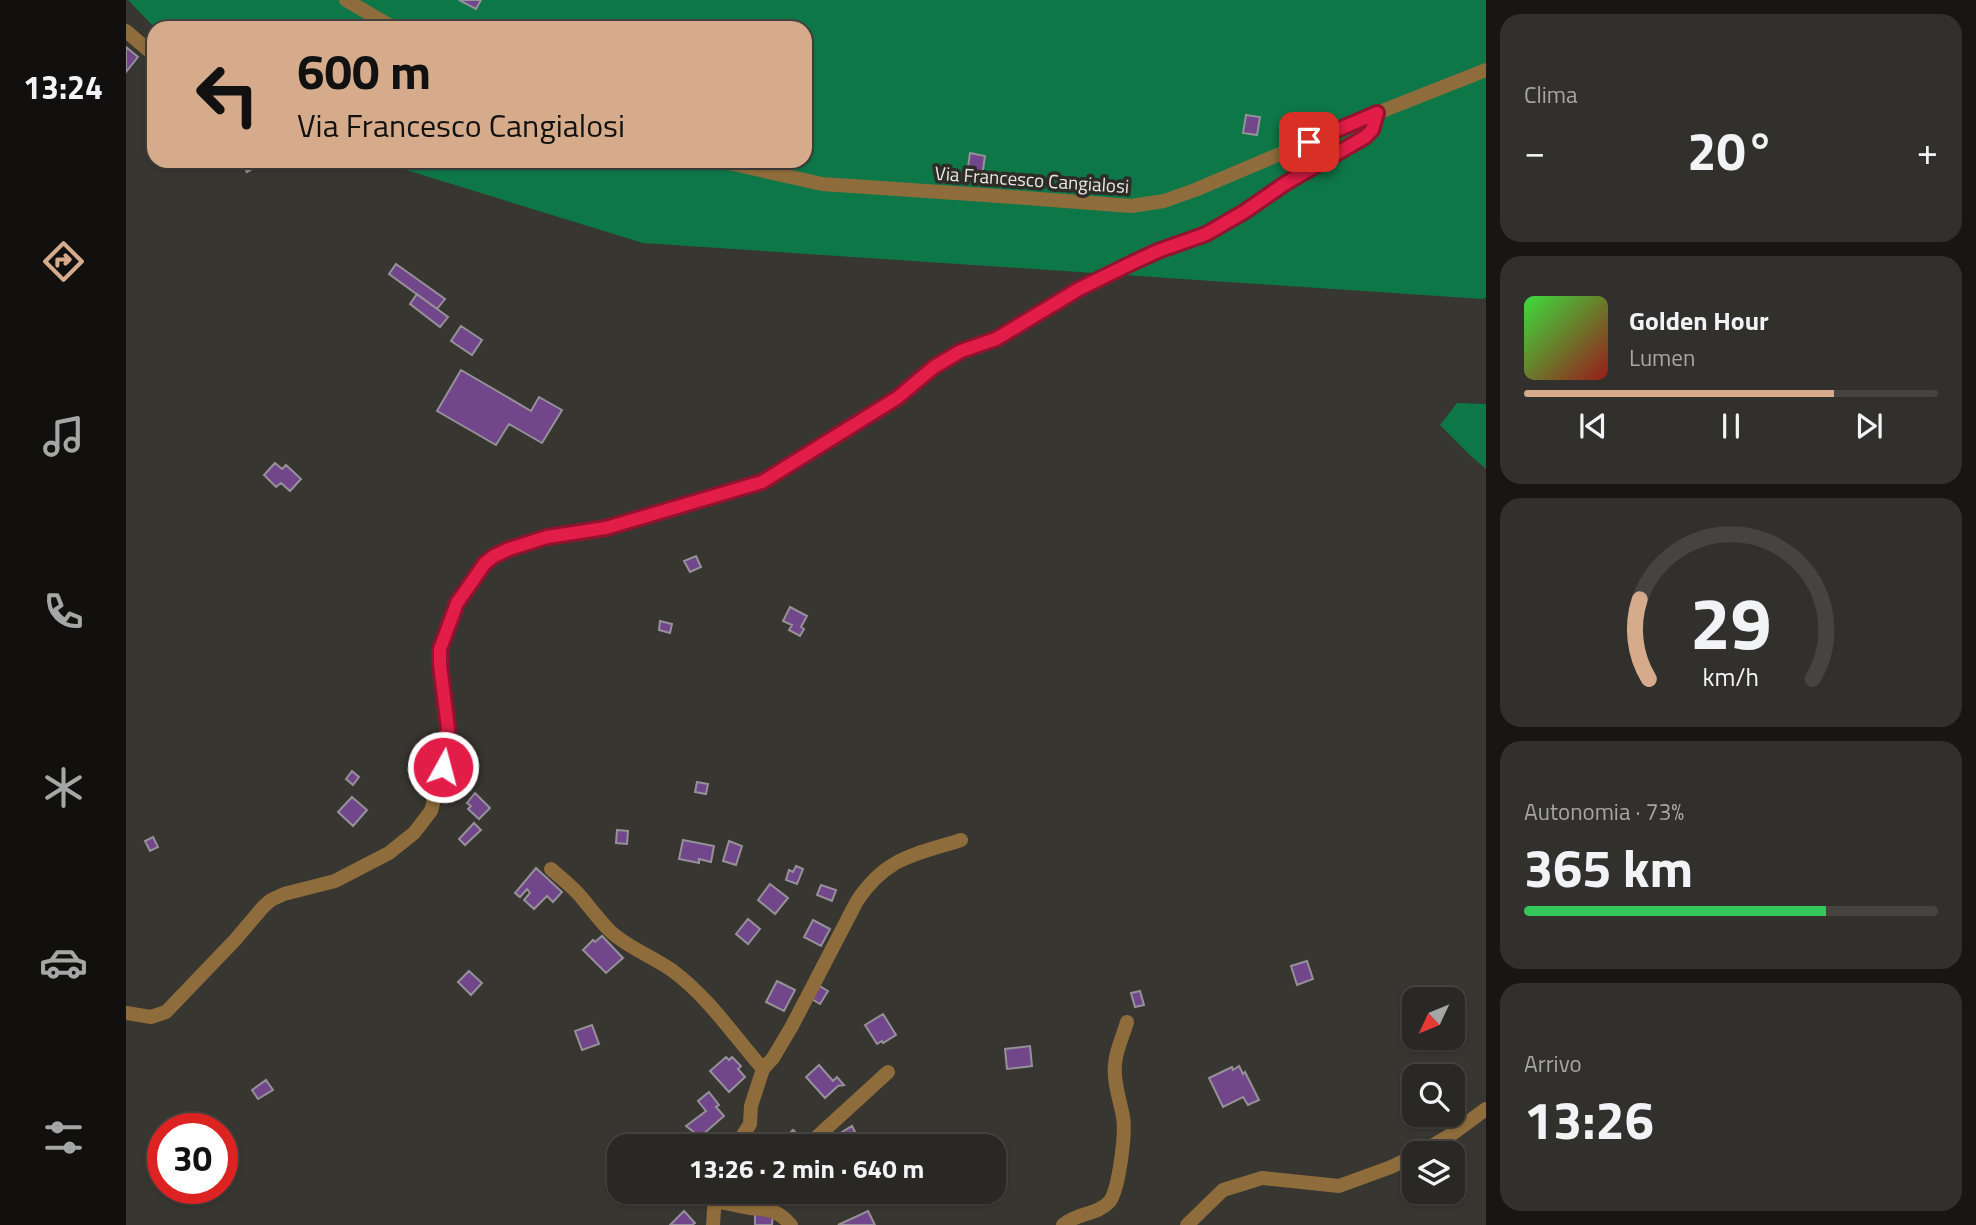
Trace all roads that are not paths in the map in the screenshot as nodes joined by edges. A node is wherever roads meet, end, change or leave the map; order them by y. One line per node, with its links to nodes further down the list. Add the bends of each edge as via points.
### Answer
1 (346, 0): 2 (street)
2 (382, 21)
3 (126, 31): 4 (street)
4 (147, 49)
5 (1486, 70): 6 (street, Via Francesco Cangialosi)
6 (1377, 113): 7 (street, Via Francesco Cangialosi, via 1195,190 1130,206 822,184); 10 (street, via 1365,137 1244,212 1206,234 1079,289 996,339 961,351 897,398 762,482 606,528 547,537 494,556 457,603 440,649 448,728 443,767 431,811 414,833 388,853 335,881 271,900 166,1012 151,1017)
7 (751, 168)
8 (961, 841): 12 (street, via 890,864 867,886 792,1026)
9 (551, 869): 12 (street, via 610,931 693,988)
10 (126, 1013)
11 (1127, 1022): 25 (street, via 1114,1065 1124,1119 1115,1189 1104,1206)
12 (763, 1069): 15 (street)
13 (888, 1072): 16 (street)
14 (1486, 1109): 17 (street)
15 (744, 1134)
16 (820, 1134)
17 (1440, 1141)
18 (1402, 1162): 26 (street, via 1339,1186 1262,1178 1223,1190)
19 (714, 1204): 23 (street)
20 (740, 1204): 22 (street)
21 (766, 1204): 22 (street)
22 (765, 1208): 24 (street)
23 (713, 1225)
24 (791, 1225)
25 (1063, 1225)
26 (1187, 1225)

